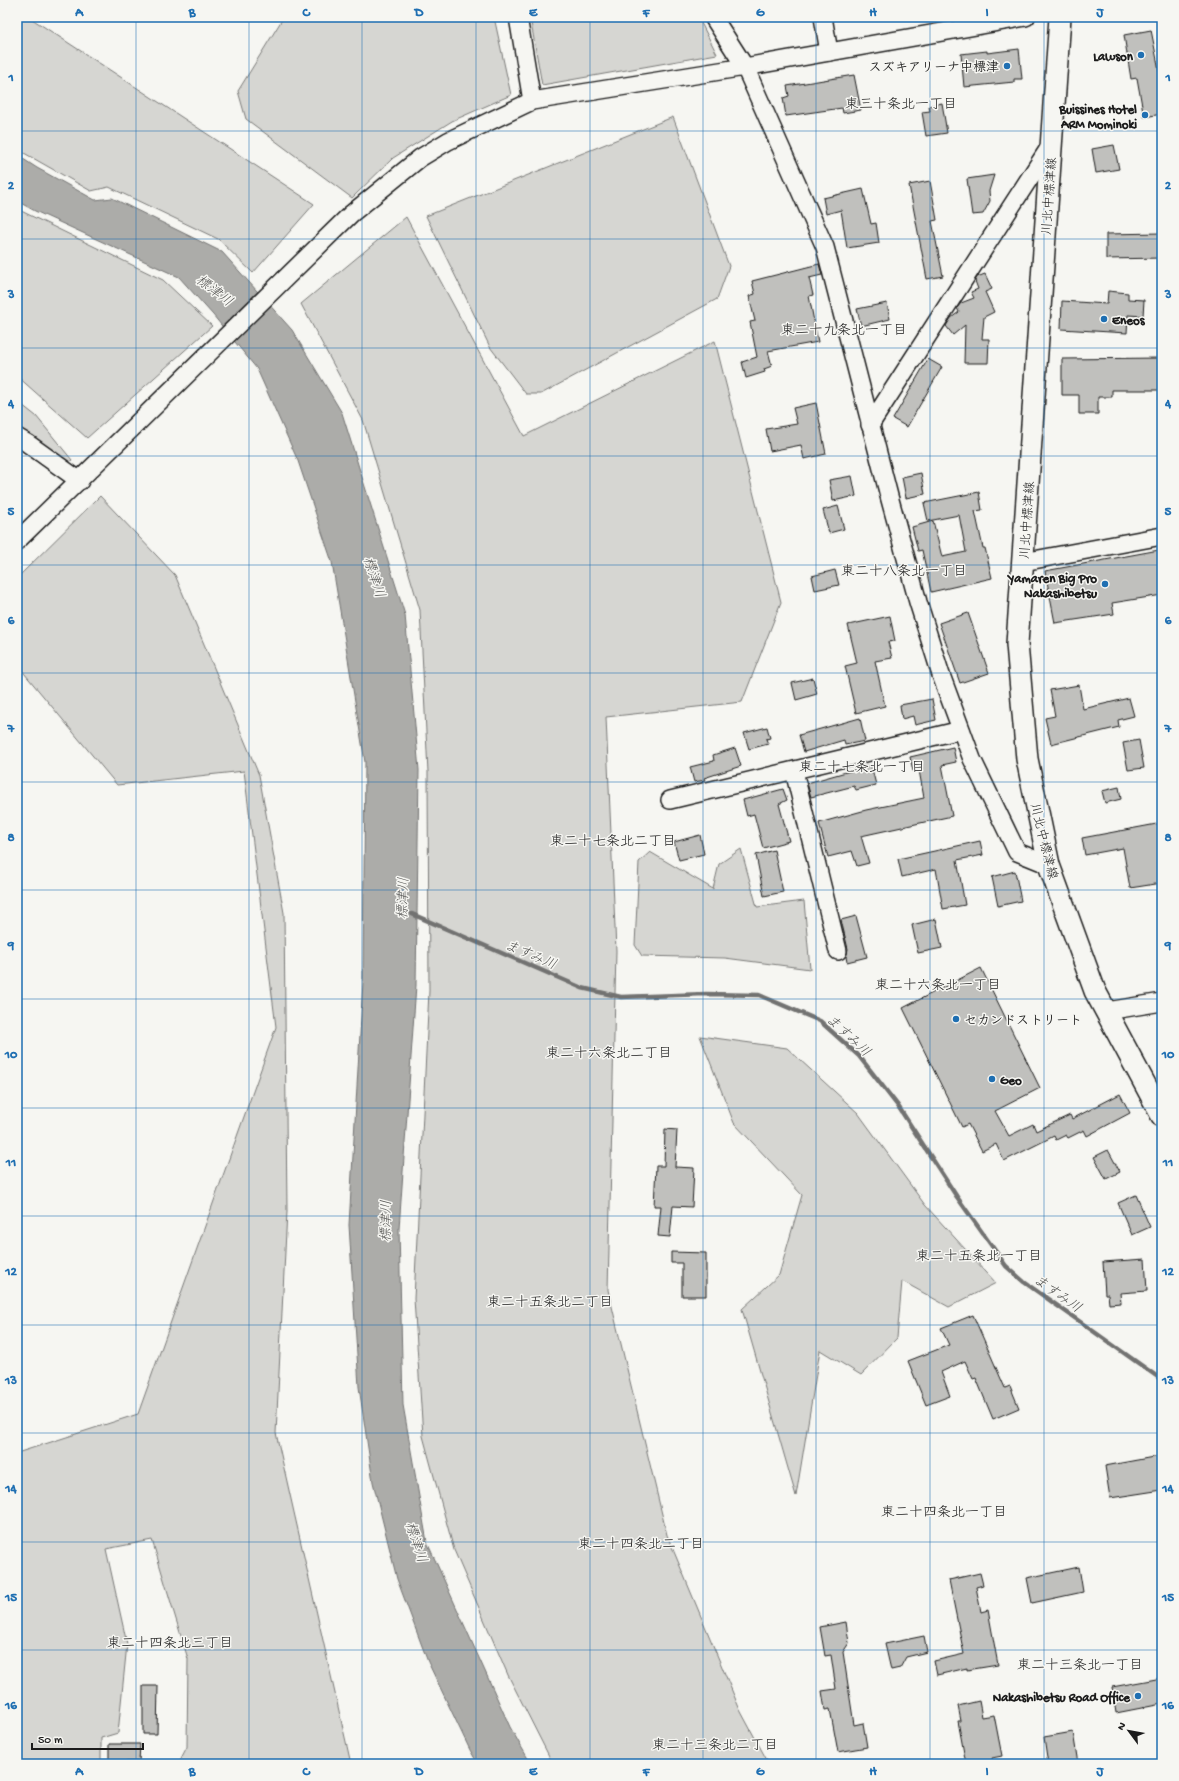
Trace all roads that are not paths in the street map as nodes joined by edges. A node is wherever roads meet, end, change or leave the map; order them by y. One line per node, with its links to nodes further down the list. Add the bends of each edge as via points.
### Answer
1 (518, 17): 8 (street)
2 (713, 17): 7 (street)
3 (823, 17): 6 (street)
4 (1026, 17): 6 (street)
5 (1060, 17): 9 (main road, 川北中標津線)
6 (829, 52): 7 (street)
7 (745, 67): 8 (street); 10 (street, via 825,248)
8 (532, 101): 12 (street, via 448,141 420,158 351,214)
9 (1051, 145): 10 (street); 15 (main road, 川北中標津線)
10 (870, 425): 16 (street, via 918,602)
11 (17, 438): 12 (street, via 27,442)
12 (80, 481): 14 (street)
13 (1162, 536): 15 (street)
14 (17, 541)
15 (1023, 562): 19 (main road, 川北中標津線, via 1017,644 1024,735 1031,782)
16 (961, 730): 17 (street); 19 (street, via 1014,848 1017,852)
17 (794, 771): 18 (street); 20 (street)
18 (670, 800)
19 (1049, 865): 22 (main road, 川北中標津線, via 1095,991)
20 (838, 951)
21 (1162, 1002): 22 (street)
22 (1106, 1011): 23 (main road, 川北中標津線)
23 (1162, 1116)

